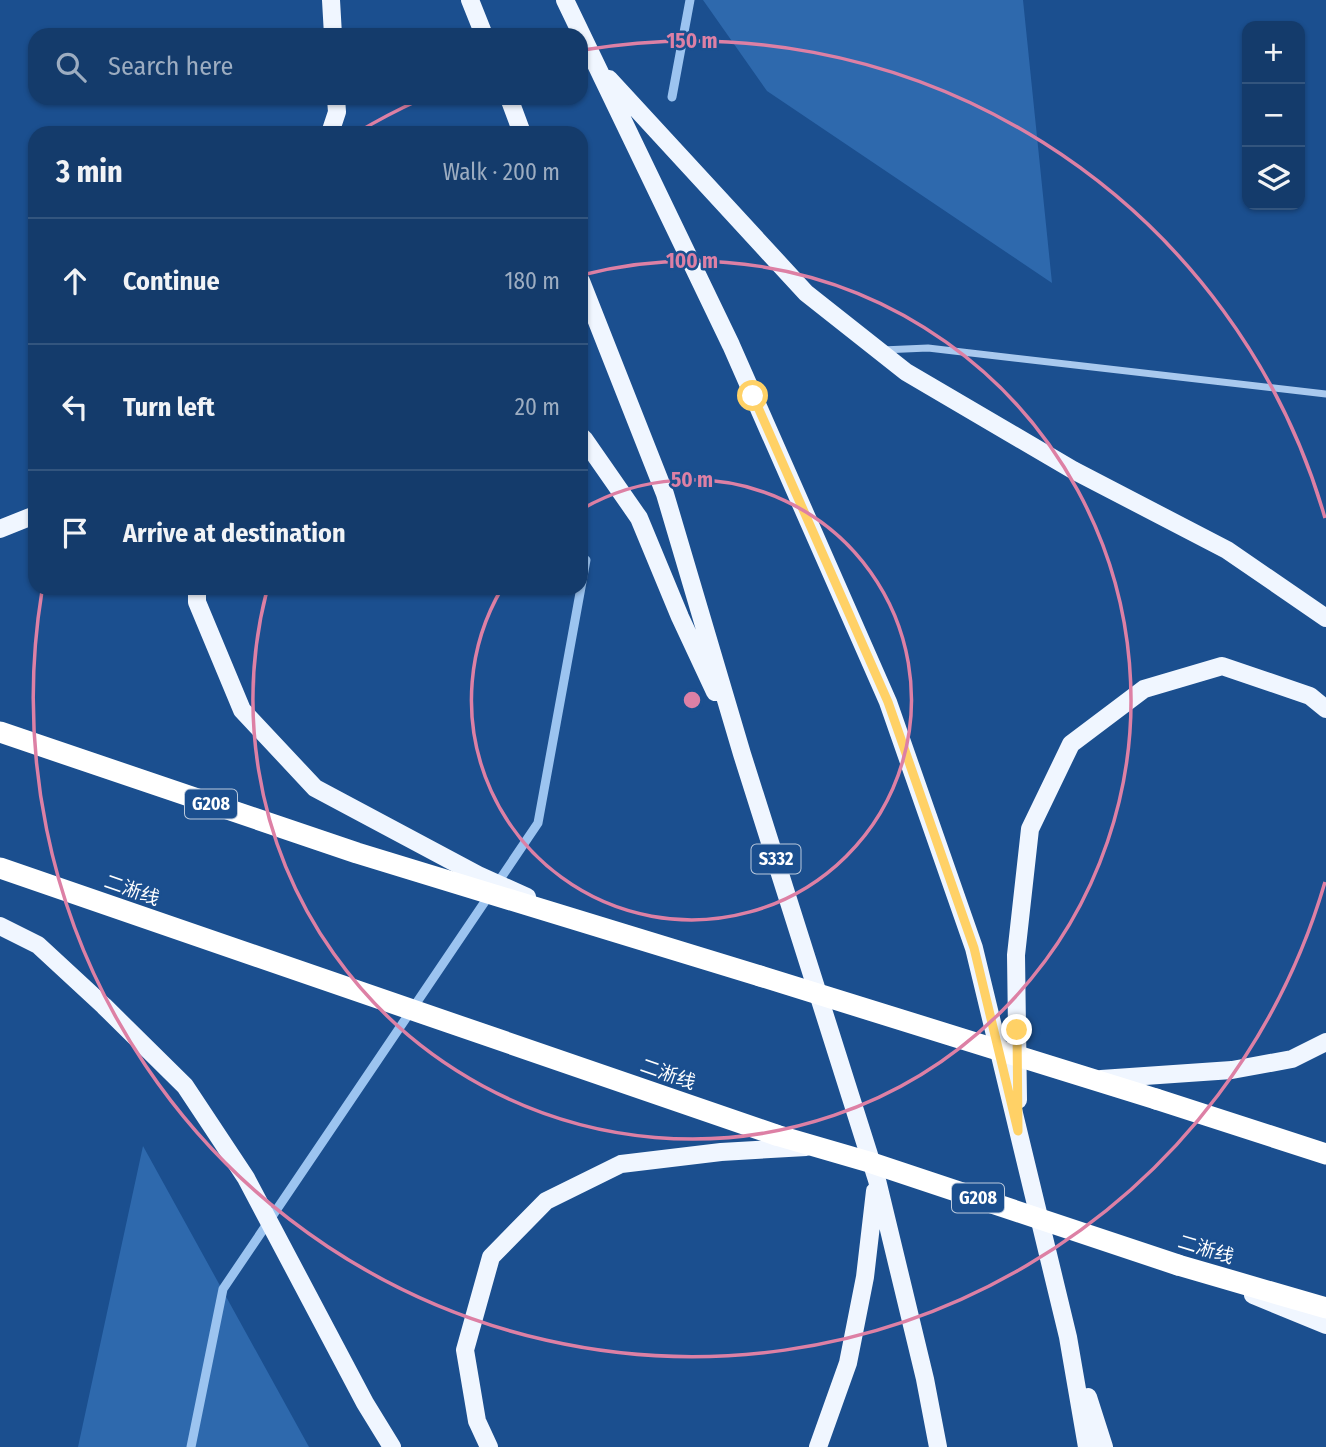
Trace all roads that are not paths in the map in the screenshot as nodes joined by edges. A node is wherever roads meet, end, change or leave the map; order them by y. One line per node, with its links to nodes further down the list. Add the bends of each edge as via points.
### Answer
1 (331, 0): 4 (main road)
2 (470, 0): 5 (main road)
3 (565, 0): 6 (main road)
4 (333, 28)
5 (481, 28)
6 (578, 28)
7 (588, 48): 8 (main road)
8 (596, 65): 14 (main road, via 806,293); 29 (main road, via 731,345 888,702 974,948)
9 (336, 105): 11 (main road)
10 (512, 105): 12 (main road)
11 (332, 126)
12 (519, 126)
13 (588, 299): 23 (main road, S332, via 665,494)
14 (878, 350): 15 (street, via 928,348); 20 (main road, via 906,372 1073,470 1227,550)
15 (1326, 394)
16 (588, 445): 23 (main road, via 639,518)
17 (28, 518): 18 (main road)
18 (0, 529)
19 (197, 595): 25 (main road, via 242,710 315,788 478,875)
20 (1326, 618)
21 (1326, 709): 29 (main road, via 1310,696 1222,666 1144,689 1071,744 1030,830 1016,954)
22 (0, 732): 25 (highway, G208, via 357,853)
23 (743, 754): 32 (main road, S332)
24 (0, 868): 30 (highway, 二淅线 / G208, bridge)
25 (586, 923): 28 (highway, G208, bridge)
26 (0, 926): 37 (main road, via 38,945 185,1086 246,1178)
27 (1326, 1042): 28 (main road, via 1292,1059 1232,1070)
28 (1093, 1079): 31 (highway, G208, bridge)
29 (1018, 1131): 36 (main road)
30 (815, 1146): 33 (highway, 二淅线 / G208, bridge); 38 (main road, via 621,1164 546,1200 491,1258 465,1350 477,1421)
31 (1326, 1154)
32 (877, 1180): 39 (main road, via 848,1363); 40 (main road, S332)
33 (1178, 1265): 34 (highway, 二淅线 / G208); 35 (main road)
34 (1326, 1308)
35 (1326, 1325)
36 (1068, 1337): 41 (main road); 42 (main road)
37 (392, 1447)
38 (489, 1447)
39 (818, 1447)
40 (938, 1447)
41 (1087, 1447)
42 (1104, 1447)

